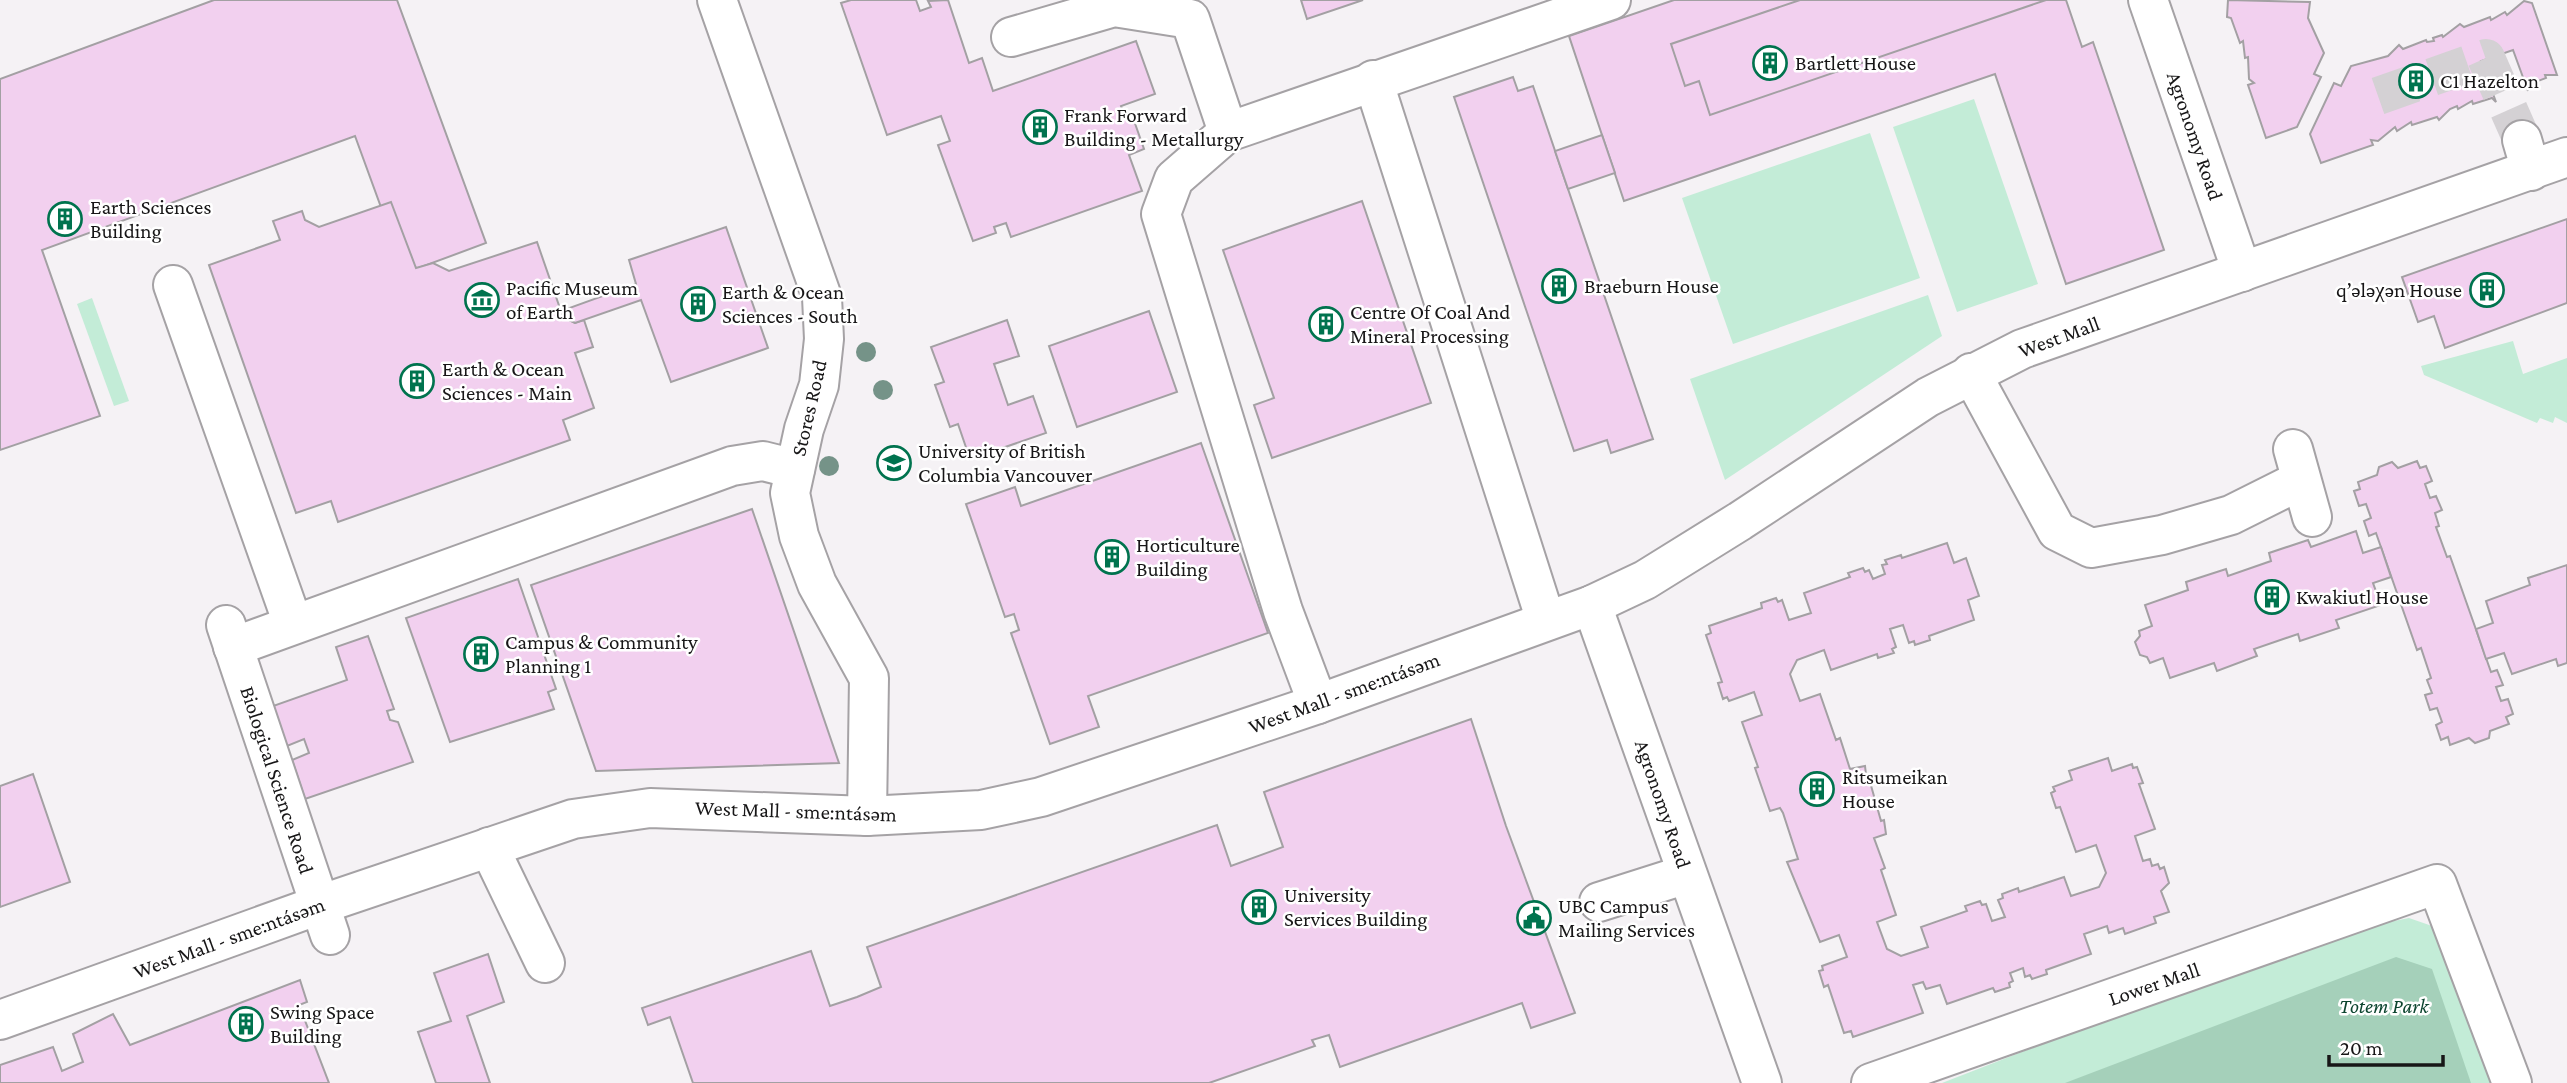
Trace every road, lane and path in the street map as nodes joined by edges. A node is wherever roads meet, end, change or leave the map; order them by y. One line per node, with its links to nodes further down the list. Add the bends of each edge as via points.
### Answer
1 (717, 0): 11 (street, Stores Road, via 822,297 819,385)
2 (1611, 0): 5 (street)
3 (2148, 0): 8 (street, Agronomy Road)
4 (1011, 37): 6 (street, via 1114,7 1190,19)
5 (1373, 80): 6 (street); 14 (street)
6 (1228, 132): 16 (street, via 1174,179 1161,214 1283,611)
7 (2567, 157): 8 (street, West Mall, via 2526,155)
8 (2242, 272): 10 (street, West Mall, via 2022,349)
9 (173, 285): 15 (street)
10 (1971, 373): 12 (street, via 2057,531 2091,548 2162,535 2231,515 2297,465); 13 (street, West Mall, via 1645,580)
11 (795, 469): 15 (street, via 763,461 732,466); 17 (street, Stores Road, via 790,493 799,536 817,584 869,678)
12 (2312, 517)
13 (1592, 605): 14 (street, West Mall - sme:ntásəm); 19 (street, Agronomy Road)
14 (1546, 621): 16 (street, West Mall - sme:ntásəm)
15 (293, 624): 21 (street, Biological Science Road, via 229,636)
16 (1318, 704): 17 (street, West Mall - sme:ntásəm, via 1041,797 982,810)
17 (867, 816): 18 (street, West Mall - sme:ntásəm, via 650,808 573,819)
18 (489, 847): 21 (street, West Mall - sme:ntásəm); 22 (street)
19 (1687, 874): 20 (street); 24 (street, Agronomy Road)
20 (1599, 902)
21 (325, 920): 23 (street, West Mall - sme:ntásəm)
22 (545, 963)
23 (0, 1020)
24 (1762, 1083)
25 (1871, 1083): 26 (street, Lower Mall, via 2437,884)
26 (2512, 1083)

